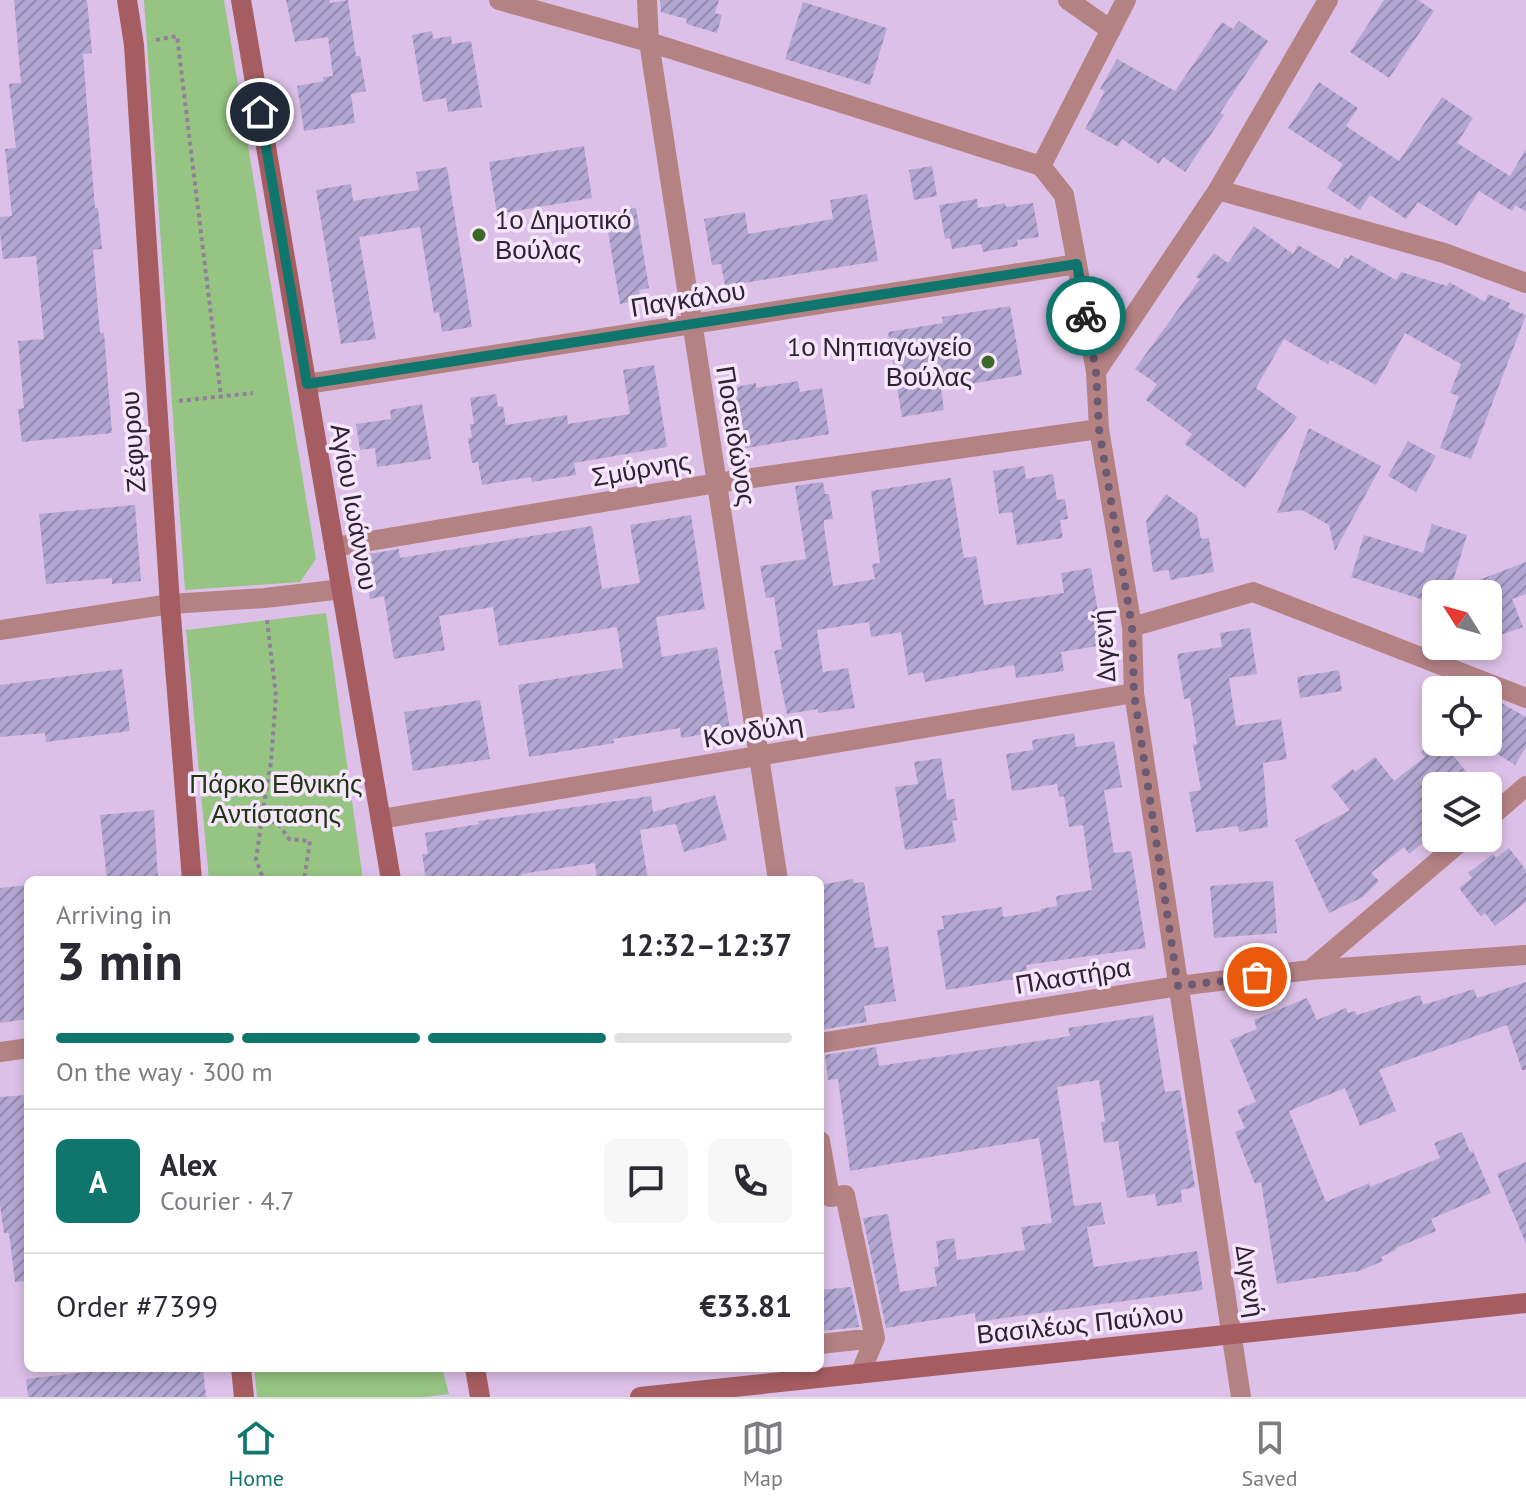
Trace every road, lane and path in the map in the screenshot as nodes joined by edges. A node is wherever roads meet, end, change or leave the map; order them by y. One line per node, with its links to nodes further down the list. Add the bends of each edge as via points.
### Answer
1 (127, 0): 10 (street, Ζέφυρου)
2 (241, 0): 17 (street, Αγίου Ιωάννου)
3 (499, 0): 9 (street)
4 (647, 0): 9 (street, Ποσειδώνος)
5 (1068, 0): 8 (street)
6 (1126, 0): 8 (street)
7 (1328, 0): 12 (street)
8 (1111, 30): 11 (street)
9 (649, 42): 11 (street); 15 (street, Ποσειδώνος)
10 (134, 45): 19 (path, via 177,36); 20 (street, Ζέφυρου)
11 (1041, 166): 13 (street, Διγενή, via 1064,195)
12 (1218, 190): 14 (street, via 1444,253); 16 (street)
13 (1077, 264): 15 (street, Παγκάλου); 16 (street, Διγενή)
14 (1526, 283)
15 (693, 324): 17 (street, Παγκάλου); 22 (street, Ποσειδώνος)
16 (1096, 372): 21 (street, Διγενή)
17 (307, 384): 23 (street, Αγίου Ιωάννου)
18 (253, 393): 19 (path)
19 (221, 397): 20 (path)
20 (157, 404): 26 (street, Ζέφυρου)
21 (1099, 429): 22 (street, Σμύρνης); 27 (street, Διγενή)
22 (717, 483): 23 (street, Σμύρνης); 31 (street, Ποσειδώνος)
23 (334, 547): 24 (street, Αγίου Ιωάννου)
24 (342, 589): 25 (street); 35 (street, Αγίου Ιωάννου)
25 (265, 598): 26 (street); 34 (path, via 276,696)
26 (170, 604): 28 (street); 37 (street, Ζέφυρου)
27 (1132, 627): 29 (street, Διγενή); 30 (street, via 1253,592)
28 (0, 630)
29 (1134, 693): 31 (street, Κονδύλη); 44 (street, Διγενή)
30 (1526, 698)
31 (759, 757): 35 (street, Κονδύλη); 41 (street, Ποσειδώνος)
32 (1526, 786): 33 (street)
33 (1502, 807)
34 (262, 817): 38 (path, via 256,860); 39 (path, via 279,825 289,839 310,841)
35 (381, 819): 40 (street, Αγίου Ιωάννου)
36 (1449, 852): 43 (street)
37 (192, 876)
38 (262, 876)
39 (305, 876)
40 (390, 876)
41 (777, 876)
42 (1526, 955): 43 (street, Πλαστήρα)
43 (1310, 970): 44 (street, Πλαστήρα)
44 (1178, 986): 45 (street, Πλαστήρα); 50 (street, Διγενή)
45 (824, 1042)
46 (24, 1049): 47 (street)
47 (0, 1052)
48 (825, 1198): 51 (street, via 845,1195)
49 (1526, 1303): 50 (street, Βασιλέως Παύλου)
50 (1232, 1334): 55 (street, Βασιλέως Παύλου); 59 (street, Διγενή)
51 (875, 1338): 52 (street); 55 (street)
52 (824, 1344)
53 (241, 1372): 56 (street)
54 (476, 1372): 57 (street)
55 (860, 1374): 58 (street, Βασιλέως Παύλου)
56 (244, 1397)
57 (480, 1397)
58 (640, 1397)
59 (1241, 1397)

